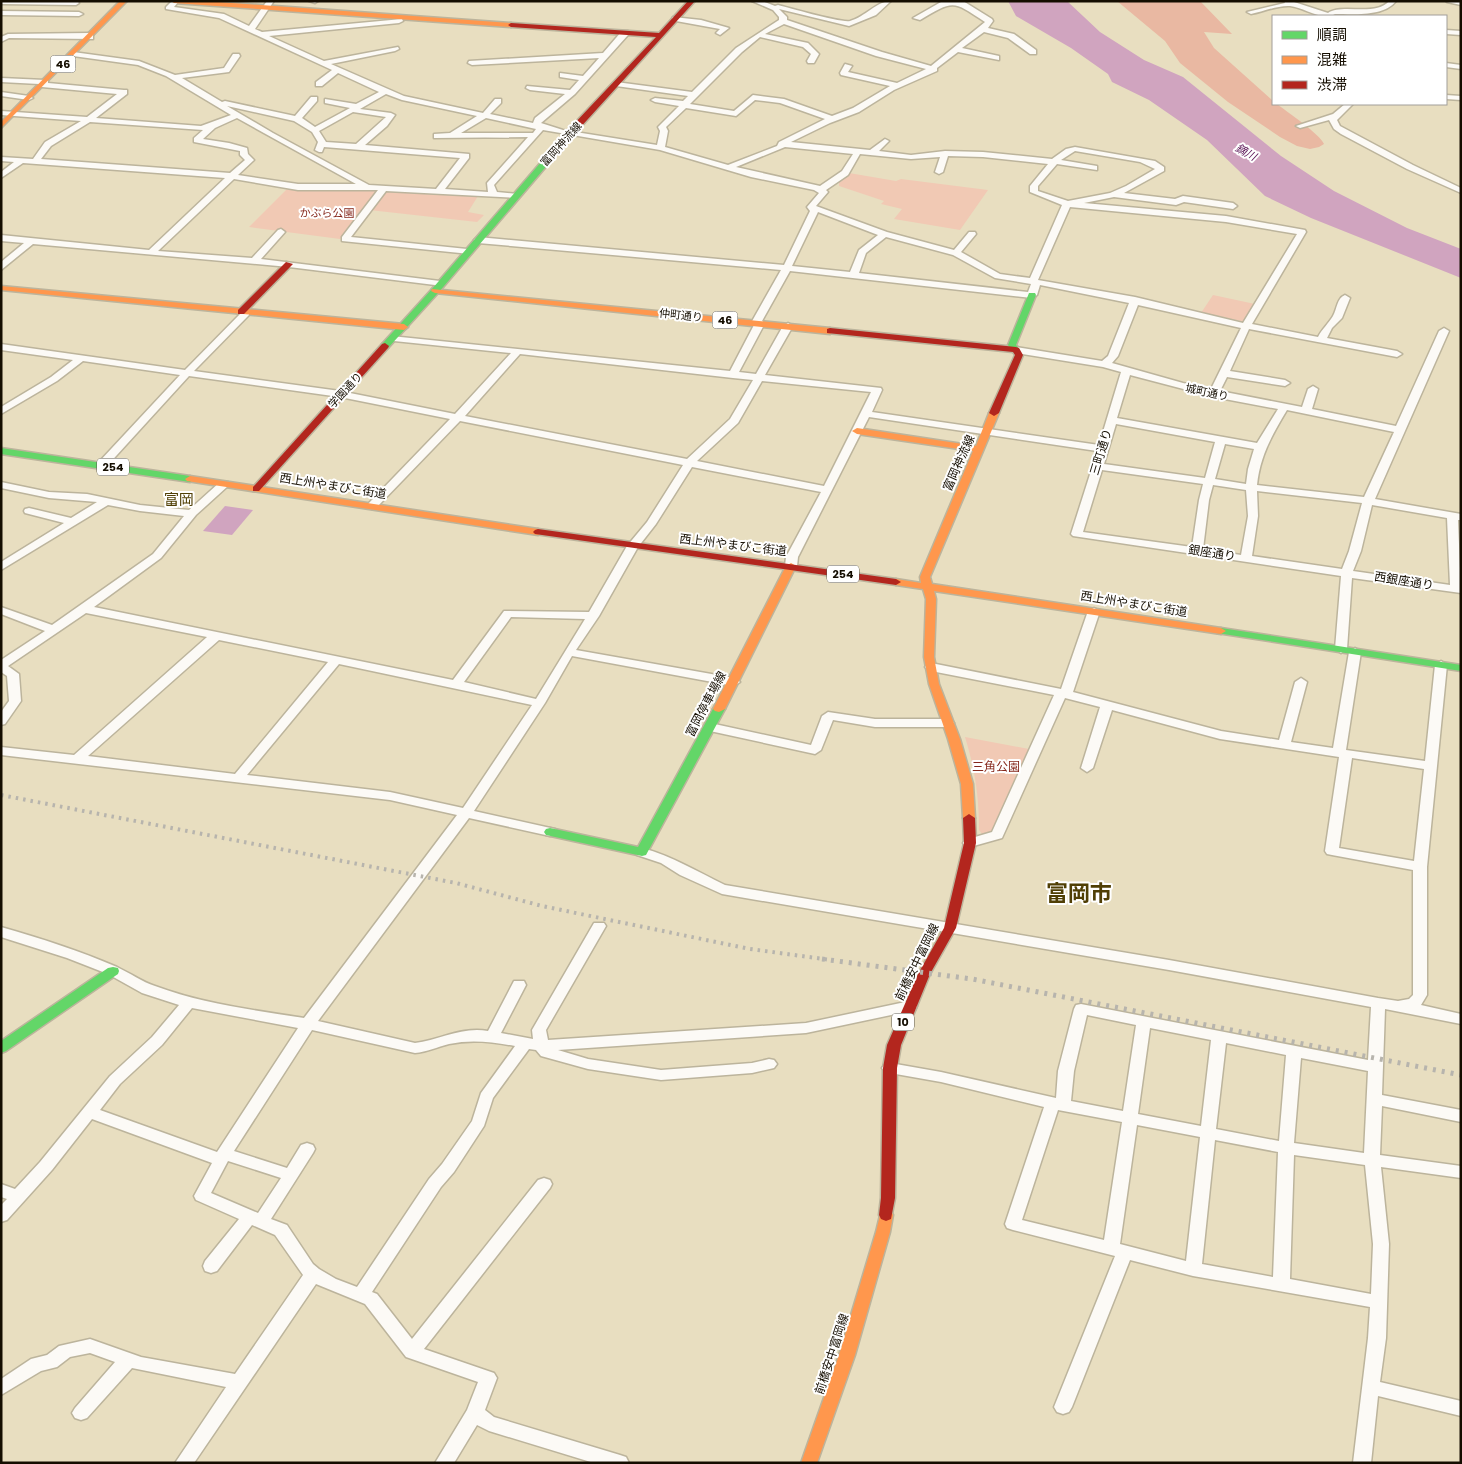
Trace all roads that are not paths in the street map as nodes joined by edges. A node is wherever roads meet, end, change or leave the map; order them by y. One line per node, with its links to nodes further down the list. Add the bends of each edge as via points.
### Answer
1 (124, 1): 34 (main road, 46)
2 (175, 1): 14 (main road); 24 (street, via 168,8 221,16)
3 (692, 1): 21 (main road, 富岡神流線)
4 (755, 1): 15 (street)
5 (785, 1): 15 (street)
6 (888, 1): 15 (street, via 873,13 847,24)
7 (1393, 1): 19 (street, via 1388,7)
8 (1450, 1): 13 (street)
9 (1, 2): 10 (street)
10 (76, 2): 18 (street)
11 (959, 2): 20 (street, via 943,3); 25 (street, via 989,21)
12 (1288, 3): 16 (street); 19 (street)
13 (1461, 3)
14 (268, 4): 24 (street); 27 (main road)
15 (776, 8): 23 (street)
16 (1251, 12)
17 (1, 13): 18 (street)
18 (79, 14): 34 (street)
19 (1328, 15)
20 (918, 16)
21 (676, 19): 28 (street, via 725,28); 32 (main road, 富岡神流線)
22 (399, 21): 30 (street)
23 (783, 21): 33 (street); 49 (street, via 879,54)
24 (251, 29): 30 (street)
25 (982, 29): 37 (street); 38 (street, via 1011,36)
26 (1447, 32): 29 (street)
27 (625, 33): 32 (main road); 40 (street)
28 (720, 33)
29 (1461, 33)
30 (263, 34): 44 (street)
31 (5, 35): 34 (street); 35 (street)
32 (661, 35): 57 (main road, 富岡神流線)
33 (759, 35): 43 (street, via 805,45 816,54); 63 (street, via 739,50)
34 (85, 36): 39 (main road, 46)
35 (1, 40)
36 (395, 49): 44 (street)
37 (956, 49): 42 (street); 49 (street)
38 (1033, 52)
39 (73, 54): 52 (street, via 139,63); 55 (main road, 46)
40 (604, 55): 45 (street); 53 (street)
41 (236, 56): 52 (street, via 226,70)
42 (996, 58)
43 (811, 61)
44 (324, 63): 50 (street)
45 (472, 63)
46 (1447, 65): 48 (street)
47 (848, 66): 58 (street, via 844,73)
48 (1461, 67)
49 (934, 68): 58 (street)
50 (337, 70): 56 (street); 60 (street)
51 (563, 75): 53 (street)
52 (175, 77): 71 (street)
53 (583, 78): 61 (street)
54 (1, 80): 55 (street)
55 (44, 83): 65 (main road, 46); 82 (street, via 124,92)
56 (319, 84)
57 (616, 84): 63 (street); 88 (main road, 富岡神流線)
58 (897, 85): 81 (street, via 856,110)
59 (530, 88): 61 (street)
60 (384, 92): 74 (street); 78 (street)
61 (572, 92): 86 (street, via 538,120 537,124)
62 (1, 94): 65 (street)
63 (694, 95): 72 (street)
64 (1447, 97): 66 (street)
65 (29, 98): 76 (main road, 46)
66 (1461, 98)
67 (314, 99): 80 (street)
68 (655, 100): 72 (street)
69 (328, 101): 74 (street)
70 (498, 101): 78 (street)
71 (216, 102): 77 (street); 80 (street)
72 (684, 105): 81 (street, via 736,114 753,97 781,101); 96 (street, via 662,126)
73 (1349, 105): 79 (street)
74 (354, 108): 87 (street); 95 (street, via 391,115)
75 (1, 113): 76 (street)
76 (14, 113): 82 (street); 83 (main road, 46)
77 (238, 115): 84 (street); 100 (street)
78 (486, 115): 86 (street); 91 (street)
79 (1336, 116): 85 (street); 113 (street, via 1333,120 1344,132)
80 (297, 119): 87 (street)
81 (832, 119): 94 (street)
82 (88, 120): 84 (street, via 201,128); 103 (street, via 48,144)
83 (1, 126)
84 (212, 126): 109 (street, via 197,140 244,150 244,155 250,160)
85 (1300, 126)
86 (542, 127): 88 (street); 89 (street)
87 (315, 130): 93 (street)
88 (570, 133): 96 (street); 117 (main road, 富岡神流線)
89 (535, 135): 91 (street); 115 (street, via 490,185)
90 (436, 136): 91 (street)
91 (451, 136)
92 (885, 141): 99 (street)
93 (321, 144): 95 (street); 100 (street, via 317,154)
94 (782, 144): 97 (street); 105 (street, via 782,147)
95 (358, 147): 114 (street, via 466,156)
96 (661, 148): 105 (street)
97 (857, 153): 99 (street); 112 (street, via 845,173)
98 (945, 153): 99 (street, via 911,157); 104 (street); 107 (street)
99 (871, 154)
100 (310, 156): 110 (street)
101 (1, 160): 102 (street)
102 (22, 160): 103 (street); 108 (street)
103 (36, 161): 109 (street)
104 (1055, 161): 106 (street); 116 (street, via 1066,151 1080,148 1141,160 1161,169); 118 (street, via 1034,186 1034,192)
105 (731, 167): 112 (street)
106 (1094, 168)
107 (939, 172)
108 (1, 176)
109 (232, 176): 110 (street, via 298,187); 128 (street)
110 (367, 187): 111 (street)
111 (384, 188): 114 (street); 127 (street, via 345,239)
112 (820, 190): 120 (street, via 824,192)
113 (1461, 191)
114 (438, 192): 115 (street)
115 (493, 194): 117 (street)
116 (1112, 195): 118 (street); 119 (street)
117 (515, 196): 125 (main road, 富岡神流線)
118 (1067, 204): 135 (street); 144 (street, via 1226,220 1302,232)
119 (1233, 206)
120 (811, 207): 122 (street); 133 (street, via 814,211)
121 (281, 232): 130 (street)
122 (884, 234): 129 (street); 134 (street, via 862,252)
123 (972, 234): 129 (street)
124 (1, 238): 126 (street)
125 (478, 240): 127 (main road, 富岡神流線); 133 (street)
126 (31, 241): 128 (street); 132 (street)
127 (468, 252): 137 (main road, 富岡神流線)
128 (151, 253): 130 (street)
129 (956, 254): 135 (street, via 998,276)
130 (254, 261): 131 (street)
131 (289, 264): 137 (street); 141 (main road)
132 (1, 267)
133 (785, 268): 134 (street); 142 (street)
134 (854, 275): 138 (street)
135 (1035, 282): 138 (street); 140 (street)
136 (1, 288): 141 (main road)
137 (438, 288): 142 (main road, 仲町通り / 46); 145 (main road, 学園通り)
138 (1032, 295): 150 (main road, via 1012,345)
139 (1345, 298): 148 (street, via 1337,318)
140 (1135, 300): 144 (street); 154 (street, via 1112,356)
141 (243, 312): 145 (main road); 156 (street)
142 (758, 323): 143 (main road, 仲町通り / 46); 158 (street)
143 (788, 326): 150 (main road, 仲町通り / 46); 159 (street)
144 (1246, 326): 148 (street); 157 (street)
145 (404, 327): 147 (main road, 学園通り)
146 (1444, 331): 170 (street)
147 (394, 338): 151 (street); 162 (main road, 学園通り)
148 (1321, 340): 152 (street)
149 (1, 347): 153 (street)
150 (1016, 350): 154 (street, 城町通り); 172 (main road, 富岡神流線, via 1019,355)
151 (518, 352): 158 (street); 168 (street)
152 (1397, 354)
153 (81, 358): 156 (street); 165 (street, via 54,379)
154 (1104, 364): 155 (street, 城町通り)
155 (1127, 370): 163 (street, 城町通り); 169 (street, 三町通り)
156 (188, 373): 162 (street); 179 (street)
157 (1224, 373): 160 (street); 163 (street)
158 (733, 374): 159 (street)
159 (761, 377): 167 (street, via 877,390); 178 (street, via 734,421)
160 (1285, 383)
161 (1313, 389): 166 (street)
162 (340, 394): 168 (street); 185 (main road, 学園通り)
163 (1214, 394): 164 (street, 城町通り)
164 (1284, 407): 166 (street, 城町通り); 174 (street)
165 (1, 411)
166 (1306, 412): 170 (street, 城町通り)
167 (866, 414): 171 (street); 172 (street)
168 (457, 417): 178 (street); 189 (street)
169 (1111, 420): 173 (street); 176 (street, 三町通り)
170 (1400, 430): 188 (street)
171 (857, 431): 175 (main road); 186 (street)
172 (988, 431): 175 (main road, 富岡神流線); 176 (street)
173 (1221, 440): 174 (street); 181 (street)
174 (1260, 447): 184 (street)
175 (980, 449): 201 (main road, 富岡神流線, via 925,577)
176 (1102, 449): 180 (street, 三町通り)
177 (1, 451): 179 (main road, 西上州やまびこ街道 / 254)
178 (689, 463): 186 (street); 195 (street, via 651,524)
179 (102, 465): 182 (main road, 西上州やまびこ街道 / 254)
180 (1096, 466): 181 (street); 194 (street, 三町通り)
181 (1208, 482): 184 (street); 196 (street)
182 (224, 484): 185 (main road, 西上州やまびこ街道 / 254); 191 (street)
183 (1, 485): 187 (street, via 49,496)
184 (1251, 487): 188 (street); 197 (street, via 1253,516)
185 (256, 488): 189 (main road, 西上州やまびこ街道 / 254)
186 (826, 490): 198 (street)
187 (106, 501): 191 (street); 193 (street)
188 (1368, 501): 192 (street); 200 (street)
189 (372, 506): 195 (main road, 西上州やまびこ街道 / 254)
190 (29, 511): 193 (street)
191 (192, 513): 203 (street, via 158,556)
192 (1456, 517): 202 (street)
193 (73, 522): 199 (street)
194 (1077, 534): 196 (street, 銀座通り)
195 (633, 546): 198 (main road, 西上州やまびこ街道 / 254); 206 (street)
196 (1197, 551): 197 (street, 銀座通り)
197 (1246, 558): 200 (street, 銀座通り)
198 (790, 566): 201 (main road, 西上州やまびこ街道 / 254); 217 (main road, 富岡停車場線)
199 (1, 567)
200 (1347, 572): 202 (street, 西銀座通り); 209 (street)
201 (929, 586): 205 (main road, 西上州やまびこ街道 / 254); 215 (main road, 前橋安中富岡線 / 10)
202 (1458, 590)
203 (84, 609): 207 (street); 208 (street)
204 (1, 610): 207 (street)
205 (1094, 611): 209 (main road, 西上州やまびこ街道 / 254); 220 (street)
206 (593, 616): 210 (street); 219 (street, via 508,613)
207 (54, 630): 214 (street)
208 (217, 635): 212 (street); 229 (street)
209 (1341, 650): 211 (main road, 西上州やまびこ街道 / 254)
210 (569, 652): 217 (street); 221 (street)
211 (1355, 652): 213 (main road, 西上州やまびこ街道 / 254); 228 (street)
212 (337, 660): 219 (street); 232 (street)
213 (1441, 665): 216 (main road, 西上州やまびこ街道 / 254); 230 (street)
214 (1, 666): 223 (street, via 13,674 15,701)
215 (930, 667): 220 (street); 224 (main road, 前橋安中富岡線 / 10)
216 (1461, 668)
217 (734, 682): 225 (main road, 富岡停車場線)
218 (1300, 682): 226 (street)
219 (456, 684): 221 (street)
220 (1064, 694): 222 (street); 235 (street, via 997,835)
221 (539, 703): 233 (street)
222 (1107, 705): 226 (street, via 1220,735); 231 (street)
223 (1, 722)
224 (948, 723): 225 (street, via 875,723 828,716 815,750); 235 (main road, 前橋安中富岡線 / 10, via 967,784)
225 (710, 727): 236 (main road, 富岡停車場線)
226 (1284, 746): 228 (street)
227 (1, 751): 229 (street)
228 (1343, 754): 230 (street); 237 (street, via 1332,851)
229 (78, 759): 232 (street)
230 (1430, 766): 237 (street)
231 (1087, 768)
232 (237, 779): 233 (street, via 390,796)
233 (466, 813): 234 (street); 249 (street)
234 (550, 832): 236 (main road)
235 (970, 842): 239 (main road, 前橋安中富岡線 / 10)
236 (642, 852): 239 (street, via 666,860 722,889)
237 (1420, 867): 246 (street, via 1420,995 1414,1004)
238 (599, 926): 252 (street)
239 (950, 928): 244 (street); 245 (main road, 前橋安中富岡線 / 10)
240 (1, 932): 241 (street)
241 (113, 971): 243 (street, via 146,989); 253 (main road)
242 (519, 985): 251 (street)
243 (189, 1002): 249 (street); 260 (street, via 157,1041 115,1080)
244 (1378, 1003): 246 (street); 256 (street)
245 (910, 1006): 252 (street, via 806,1028); 257 (main road, 前橋安中富岡線 / 10, via 894,1045)
246 (1398, 1006): 247 (street)
247 (1461, 1019)
248 (1144, 1021): 250 (street); 259 (street, via 1081,1009); 262 (street)
249 (308, 1024): 251 (street, via 415,1048 447,1039); 266 (street)
250 (1219, 1036): 254 (street); 263 (street)
251 (492, 1037): 252 (street)
252 (533, 1044): 255 (street, via 546,1052 588,1064 661,1075); 280 (street, via 486,1097 479,1122)
253 (1, 1048)
254 (1294, 1051): 256 (street); 264 (street)
255 (770, 1064)
256 (1376, 1067): 258 (street)
257 (890, 1068): 259 (street); 294 (main road, 前橋安中富岡線 / 10, via 888,1198 883,1232 847,1355)
258 (1374, 1099): 261 (street); 267 (street)
259 (1058, 1104): 262 (street); 275 (street, via 1013,1224)
260 (89, 1112): 266 (street); 272 (street)
261 (1461, 1116)
262 (1131, 1117): 263 (street); 275 (street)
263 (1207, 1132): 264 (street); 277 (street)
264 (1286, 1148): 267 (street); 279 (street)
265 (307, 1150): 269 (street)
266 (223, 1157): 269 (street); 274 (street, via 202,1196)
267 (1372, 1161): 268 (street); 281 (street, via 1381,1244)
268 (1461, 1172)
269 (291, 1175): 274 (street)
270 (544, 1184): 282 (street)
271 (1, 1190): 272 (street)
272 (18, 1197): 273 (street)
273 (1, 1216)
274 (255, 1220): 276 (street); 278 (street, via 281,1230)
275 (1118, 1250): 277 (street); 287 (street)
276 (211, 1266)
277 (1193, 1270): 279 (street)
278 (313, 1274): 280 (street); 284 (street)
279 (1281, 1285): 281 (street)
280 (361, 1295): 282 (street, via 370,1298)
281 (1379, 1302): 285 (street)
282 (412, 1352): 290 (street, via 488,1378)
283 (128, 1360): 284 (street); 286 (street, via 90,1346 65,1351 51,1362 37,1364); 289 (street)
284 (240, 1382): 291 (street)
285 (1370, 1387): 288 (street); 295 (street)
286 (1, 1388)
287 (1062, 1408)
288 (1461, 1409)
289 (81, 1413)
290 (475, 1413): 292 (street); 293 (street, via 489,1423)
291 (184, 1463)
292 (444, 1463)
293 (620, 1463)
294 (809, 1463)
295 (1362, 1463)

